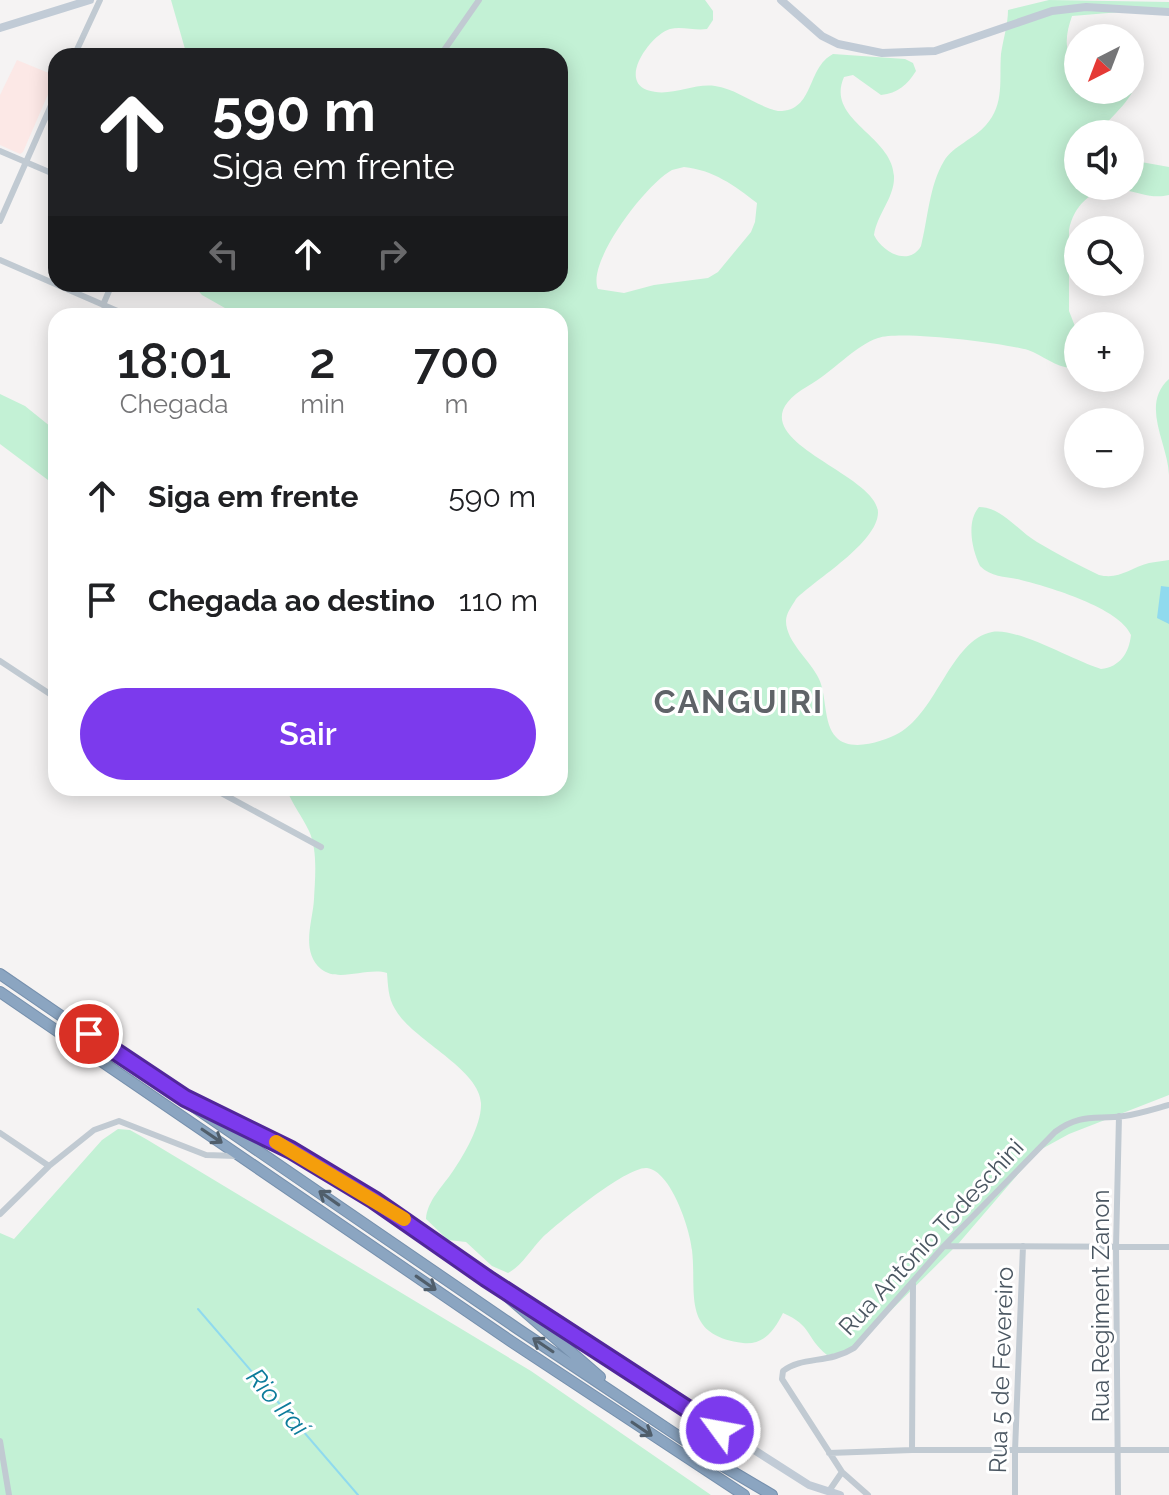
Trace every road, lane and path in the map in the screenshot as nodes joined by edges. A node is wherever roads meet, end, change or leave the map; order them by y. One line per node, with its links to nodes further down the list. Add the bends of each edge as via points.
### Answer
1 (90, 0): 5 (street)
2 (100, 0): 8 (street)
3 (479, 0): 9 (street)
4 (781, 0): 6 (street, via 822,36 882,53 935,51 1052,11 1086,7)
5 (72, 2): 7 (street)
6 (1169, 12)
7 (0, 28)
8 (78, 48)
9 (446, 48)
10 (48, 111): 12 (street)
11 (0, 151): 12 (street)
12 (25, 161): 13 (street); 14 (street)
13 (48, 171)
14 (0, 221)
15 (0, 260): 16 (street)
16 (48, 281)
17 (73, 292): 19 (street)
18 (109, 292): 19 (street)
19 (103, 305): 20 (street)
20 (110, 308)
21 (0, 661): 22 (street)
22 (48, 693)
23 (227, 796): 24 (street)
24 (321, 847)
25 (0, 974): 27 (highway)
26 (0, 992): 32 (highway, one-way to 32)
27 (185, 1098): 31 (highway); 41 (highway, one-way to 27)
28 (1169, 1105): 29 (street, Rua Antônio Todeschini)
29 (1119, 1116): 35 (street, Rua Antônio Todeschini, via 1091,1116 1055,1132); 37 (street, Rua Regiment Zanon)
30 (0, 1133): 33 (street)
31 (291, 1150): 39 (street, via 401,1217)
32 (241, 1156): 33 (street, via 206,1155 119,1121 94,1130); 52 (highway, one-way to 52)
33 (49, 1166): 34 (street)
34 (1, 1209)
35 (944, 1246): 36 (street); 40 (street, Rua Antônio Todeschini)
36 (1023, 1246): 37 (street); 46 (street, Rua 5 de Fevereiro)
37 (1116, 1247): 38 (street); 43 (street, Rua Regiment Zanon)
38 (1169, 1247)
39 (486, 1278): 41 (highway); 50 (street, via 809,1485)
40 (913, 1284): 44 (street); 47 (street, Rua Antônio Todeschini, via 854,1348 840,1357 796,1362 783,1371 782,1379)
41 (635, 1407): 53 (highway)
42 (0, 1441): 48 (street)
43 (1118, 1449): 45 (street); 46 (street); 57 (street, Rua Regiment Zanon)
44 (912, 1450): 46 (street); 47 (street)
45 (1169, 1450)
46 (1015, 1451): 56 (street, Rua 5 de Fevereiro)
47 (829, 1453): 49 (street, Rua Antônio Todeschini)
48 (2, 1463): 51 (street)
49 (842, 1472): 50 (street); 55 (street, Rua Antônio Todeschini)
50 (829, 1491): 54 (street)
51 (9, 1495)
52 (744, 1495)
53 (772, 1495)
54 (840, 1495)
55 (868, 1495)
56 (1015, 1495)
57 (1118, 1495)

